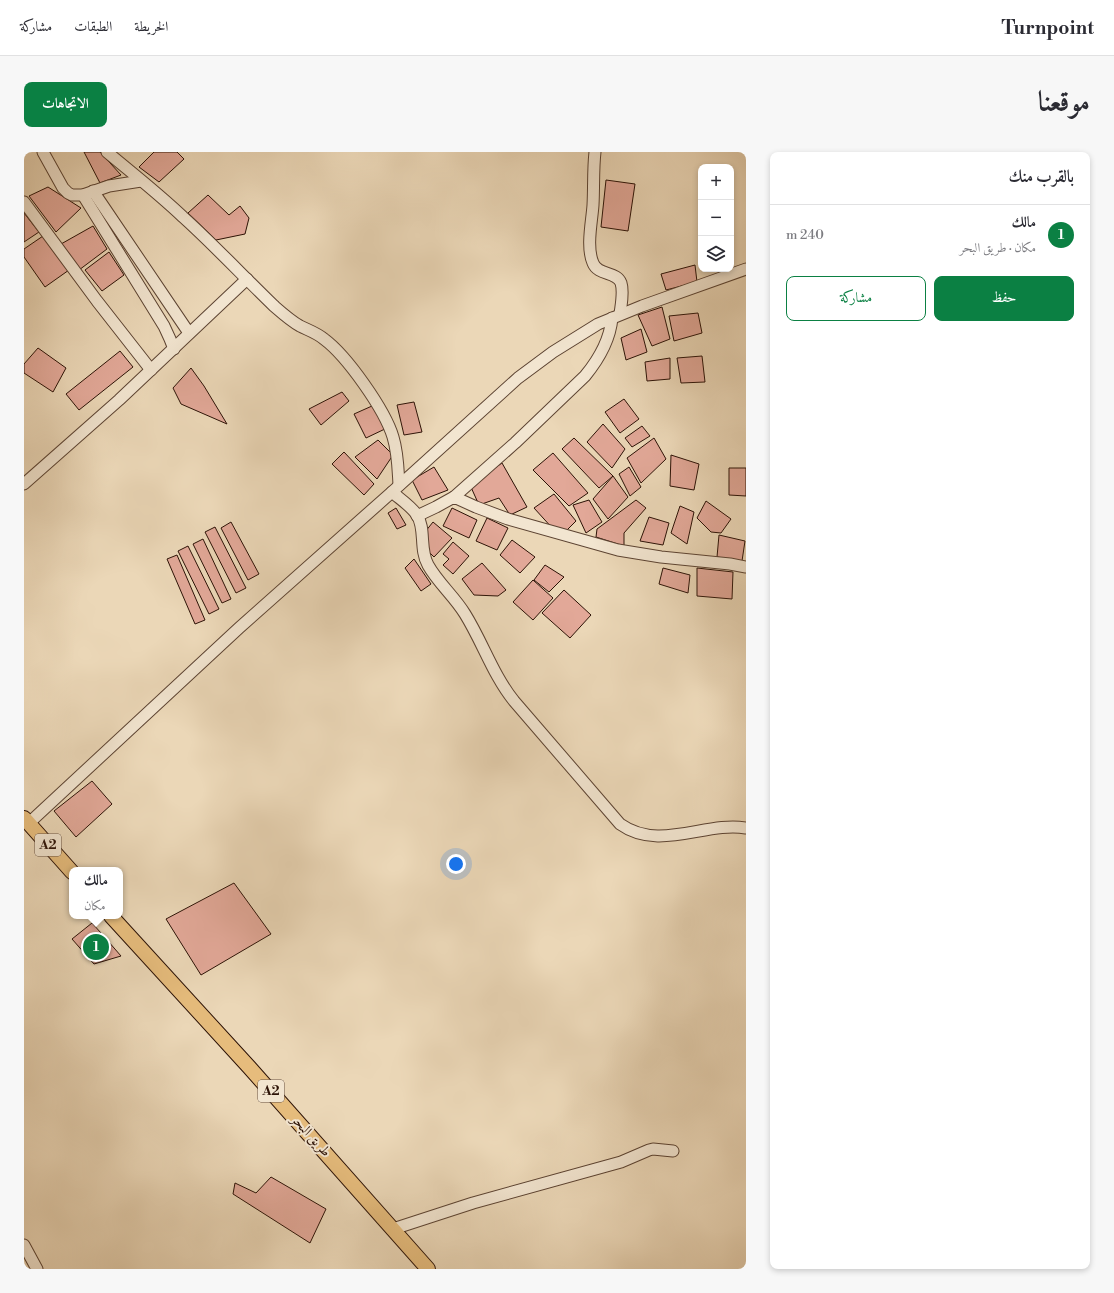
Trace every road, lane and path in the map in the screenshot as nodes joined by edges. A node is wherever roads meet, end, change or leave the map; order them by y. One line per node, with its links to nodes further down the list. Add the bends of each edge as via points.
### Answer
1 (43, 152): 5 (street, via 66,192 72,195)
2 (107, 152): 4 (street)
3 (595, 152): 9 (street, via 591,257 595,268 618,278 621,282)
4 (141, 181): 5 (street, via 109,186); 8 (street, via 151,187)
5 (88, 193): 10 (street); 11 (street, via 164,326)
6 (24, 202): 12 (street)
7 (746, 269): 9 (street)
8 (247, 279): 10 (street); 14 (street, via 275,307 326,340 353,370 387,421 393,435 397,457)
9 (616, 316): 14 (street, via 571,340 518,378); 15 (street, via 594,366 515,444)
10 (189, 333): 11 (street)
11 (174, 349): 12 (street)
12 (151, 370): 13 (street)
13 (24, 484)
14 (396, 489): 16 (street); 18 (street)
15 (454, 497): 16 (street); 17 (street, via 508,519 618,550)
16 (417, 516): 19 (street, via 428,565 464,613 501,684 620,824 631,831 660,835)
17 (746, 567)
18 (27, 820): 20 (main road, A2)
19 (746, 828)
20 (69, 869)
21 (114, 919): 23 (main road, طريق البحر / A2)
22 (673, 1151): 23 (street, via 653,1148 621,1162 473,1203)
23 (393, 1230): 26 (main road, طريق البحر / A2)
24 (24, 1245): 25 (street)
25 (37, 1269)
26 (428, 1269)

